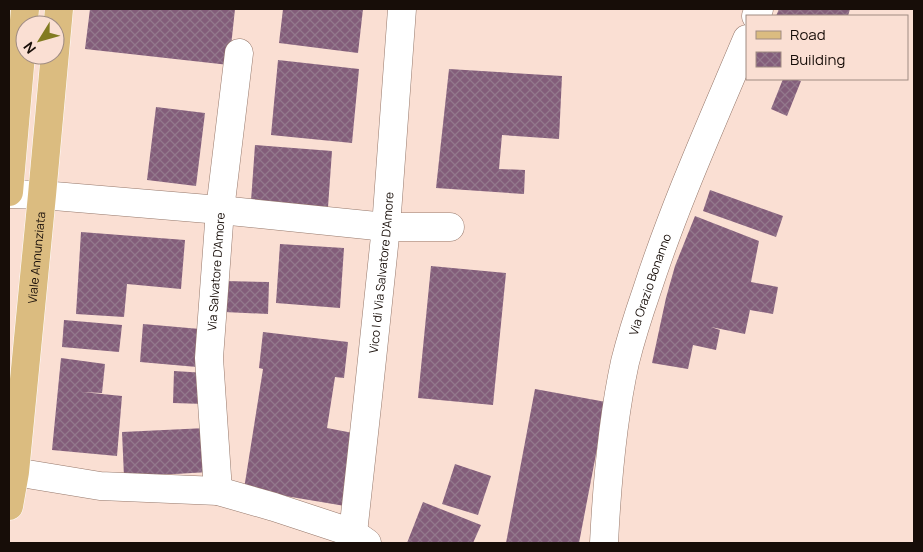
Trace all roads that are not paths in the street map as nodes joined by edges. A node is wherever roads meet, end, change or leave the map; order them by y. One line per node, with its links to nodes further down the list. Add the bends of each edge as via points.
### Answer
1 (25, 9): 6 (main road)
2 (59, 9): 7 (main road, Viale Annunziata)
3 (402, 9): 10 (street, Vico I di Via Salvatore D'Amore)
4 (746, 41): 15 (street, Via Orazio Bonanno, via 678,205 641,306 617,401)
5 (239, 53): 8 (street, Via Salvatore D'Amore)
6 (9, 193): 7 (street)
7 (42, 195): 8 (street); 11 (main road, Viale Annunziata)
8 (220, 210): 10 (street); 12 (street, Via Salvatore D'Amore, via 209,358)
9 (450, 226): 10 (street)
10 (386, 227): 14 (street, Vico I di Via Salvatore D'Amore, via 368,396)
11 (15, 472): 12 (street, via 100,486); 13 (main road, Viale Annunziata)
12 (218, 491): 14 (street)
13 (9, 506)
14 (360, 538)
15 (604, 543)

